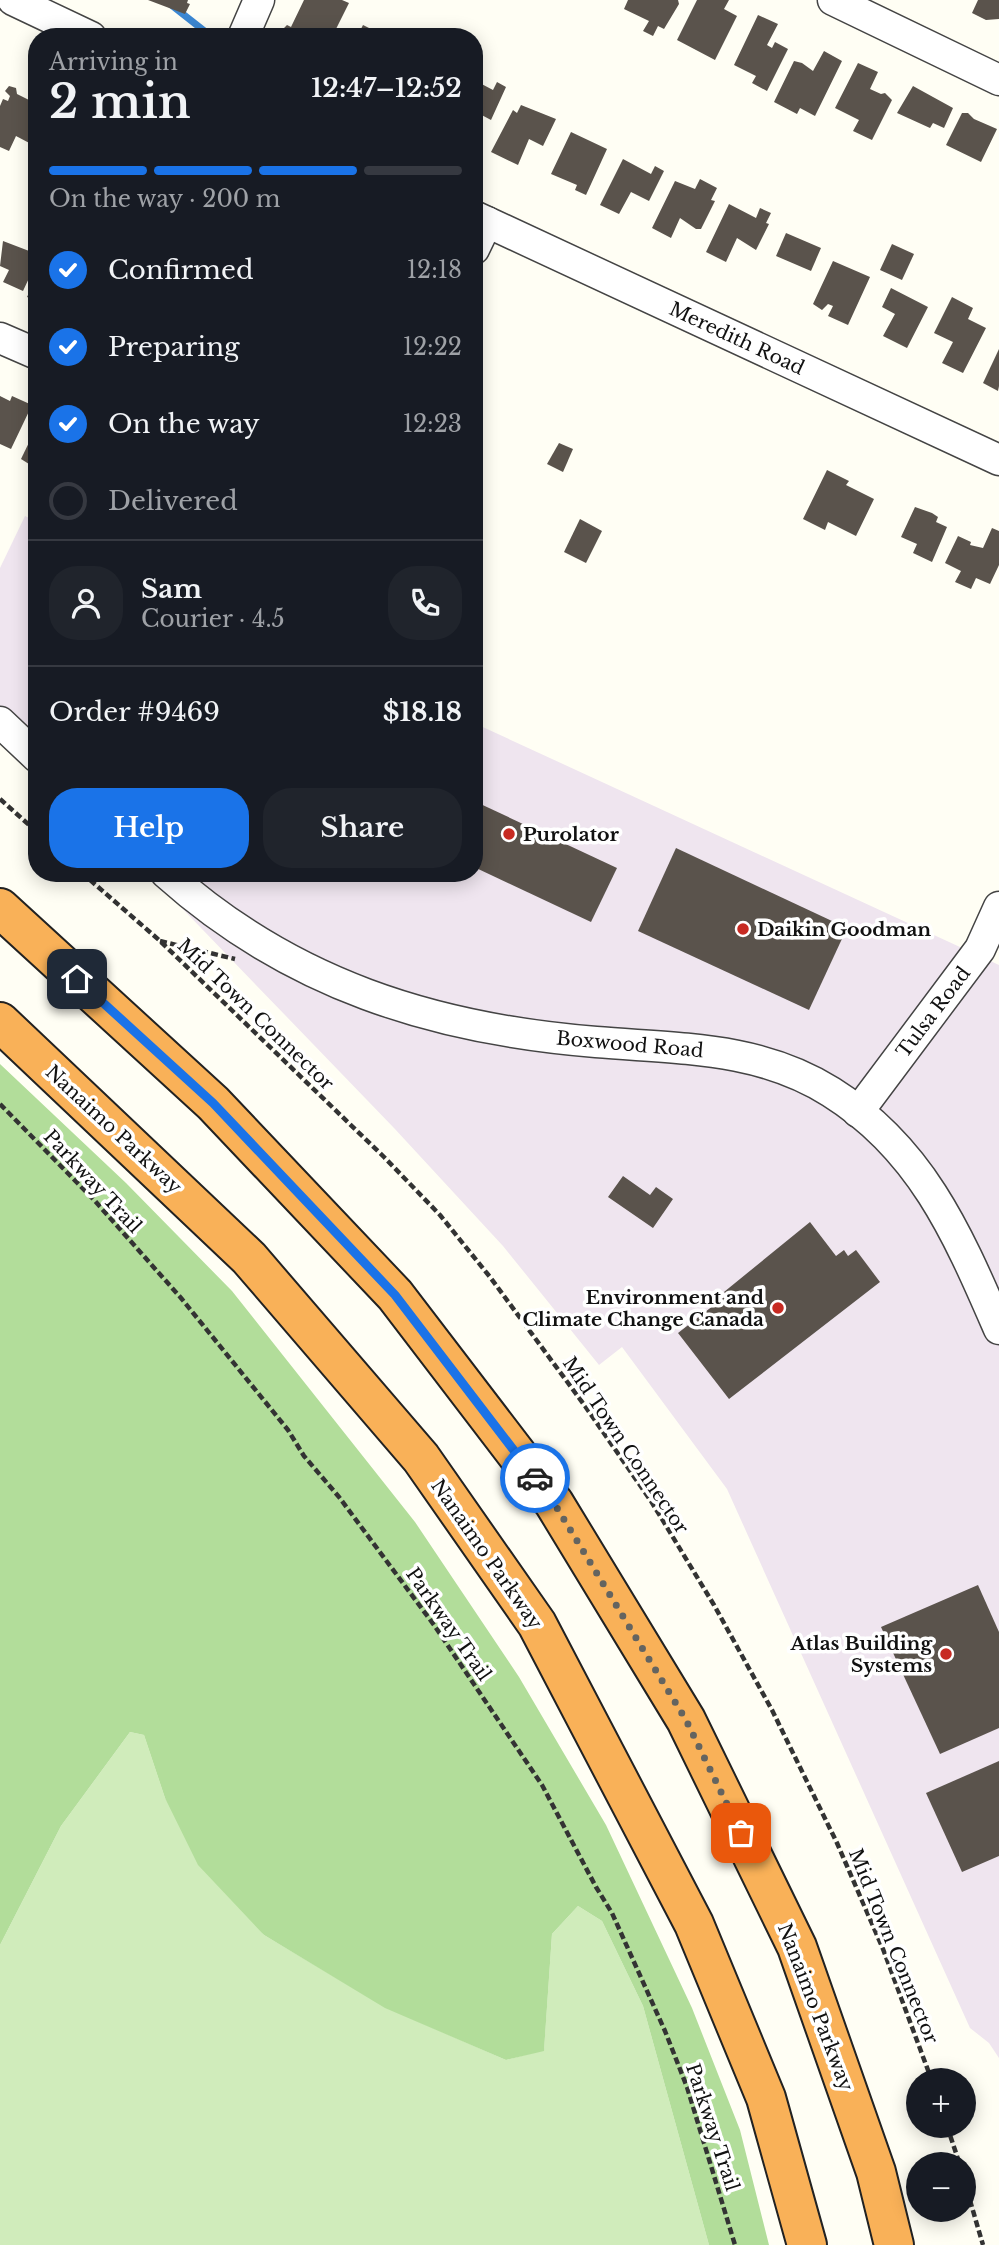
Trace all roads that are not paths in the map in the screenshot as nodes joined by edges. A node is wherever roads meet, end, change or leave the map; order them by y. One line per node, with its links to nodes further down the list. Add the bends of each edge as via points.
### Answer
1 (13, 0): 4 (street)
2 (259, 0): 5 (street)
3 (833, 0): 6 (street)
4 (72, 28)
5 (247, 28)
6 (999, 80)
7 (483, 220): 10 (street, Meredith Road)
8 (0, 338): 9 (street)
9 (28, 350)
10 (999, 460)
11 (0, 722): 12 (street)
12 (28, 748)
13 (176, 882): 17 (street, Boxwood Road, via 254,939 337,984 392,1004 458,1024 523,1035 749,1056 801,1075)
14 (999, 907): 17 (street, Tulsa Road, via 979,949)
15 (0, 908): 20 (highway, Nanaimo Parkway, via 213,1103 395,1295 554,1503 686,1720 797,1947 876,2172)
16 (0, 1022): 19 (highway, Nanaimo Parkway, via 249,1258 421,1458 537,1624 694,1924 766,2098)
17 (858, 1112): 18 (street, Boxwood Road, via 927,1182 964,1248)
18 (999, 1329)
19 (807, 2245)
20 (894, 2245)

